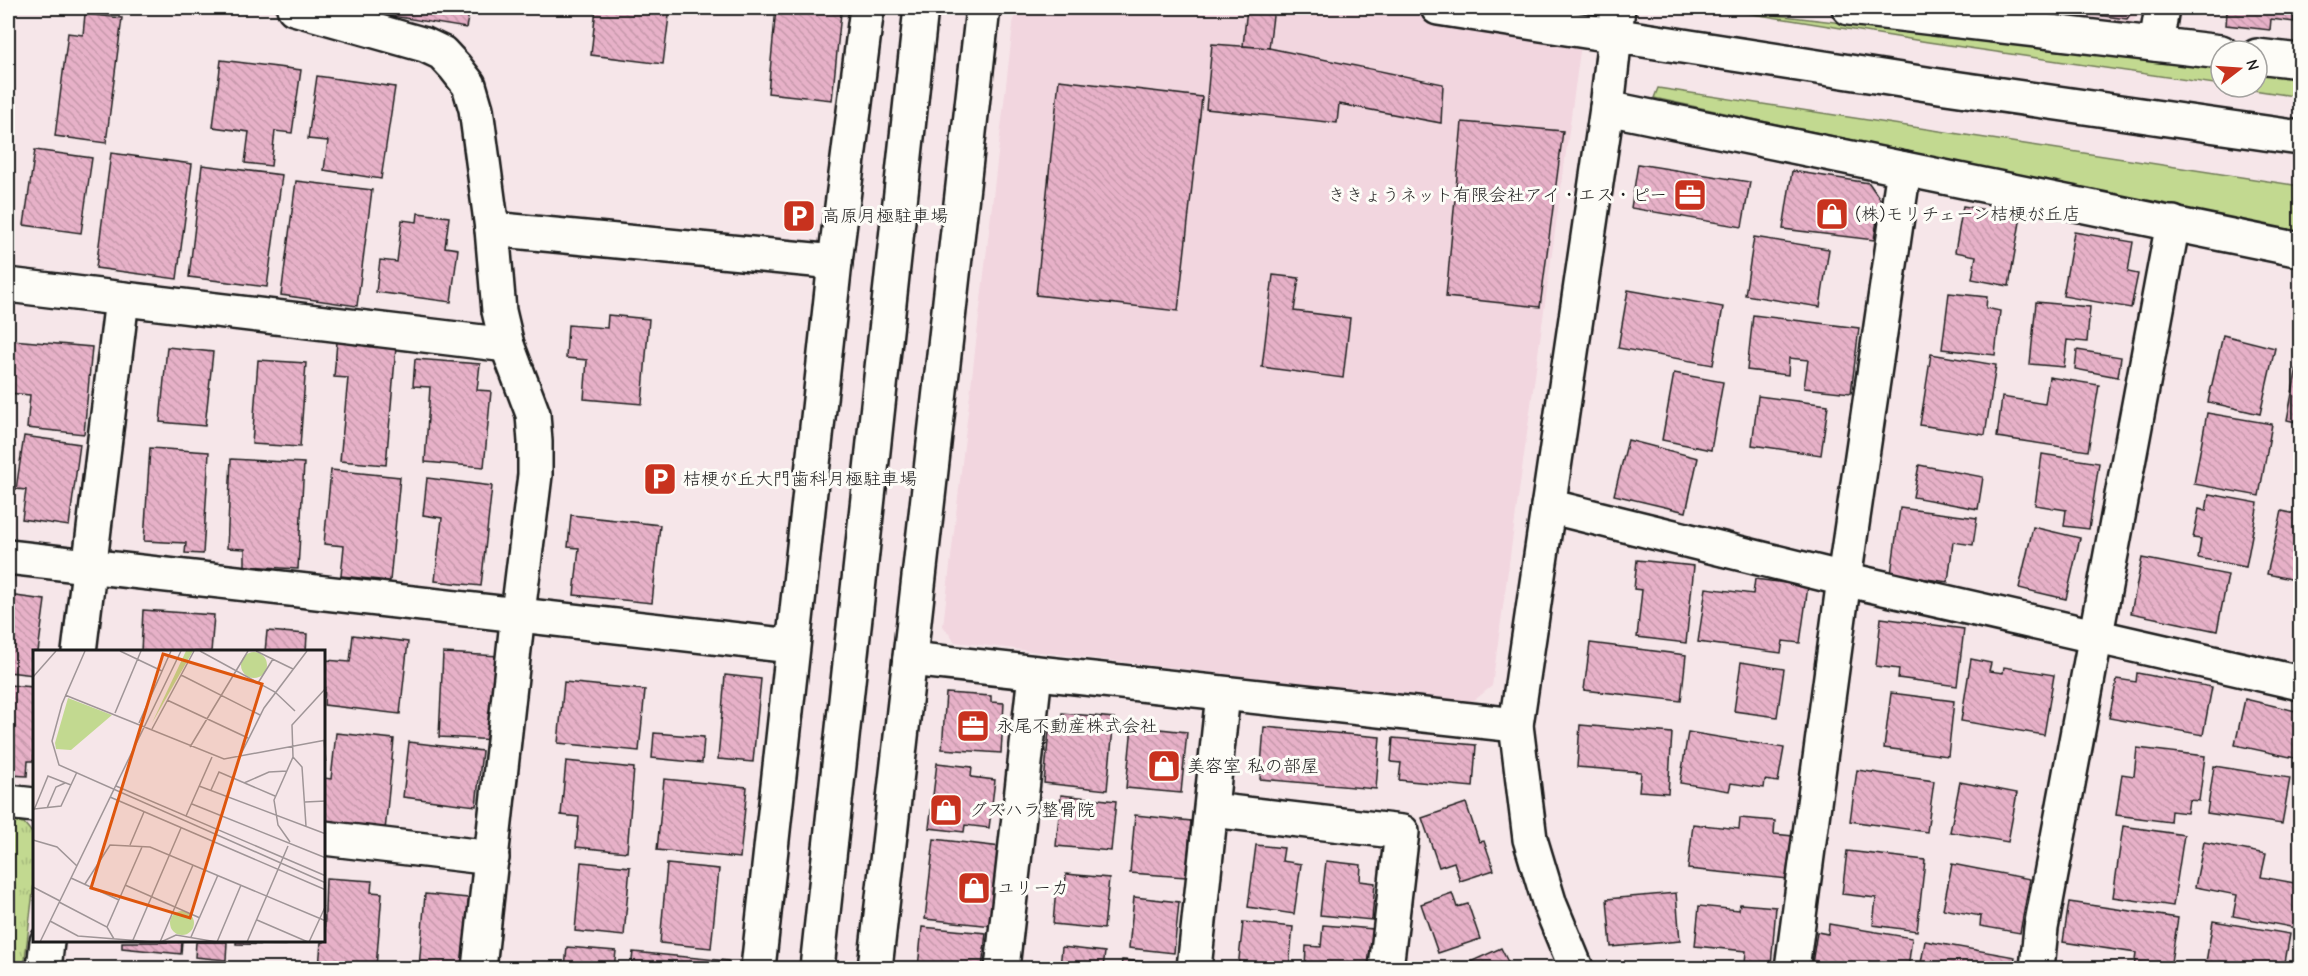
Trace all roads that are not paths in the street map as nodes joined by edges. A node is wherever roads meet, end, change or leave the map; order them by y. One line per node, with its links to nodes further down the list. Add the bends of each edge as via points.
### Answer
1 (294, 8): 17 (street, via 425,45 442,53 455,67 468,85 476,109)
2 (867, 8): 19 (street)
3 (921, 8): 45 (street)
4 (983, 8): 31 (street)
5 (1438, 8): 8 (street)
6 (1849, 8): 9 (street)
7 (2162, 8): 9 (street)
8 (1617, 21): 13 (street); 14 (street, via 1958,88)
9 (2156, 44): 10 (street)
10 (2209, 51)
11 (2269, 57): 12 (street)
12 (2301, 61)
13 (1607, 108): 15 (street); 23 (street)
14 (2301, 138)
15 (1904, 169): 16 (street); 26 (street)
16 (2173, 223): 18 (street); 28 (street)
17 (492, 229): 19 (street); 22 (street, via 499,311)
18 (2301, 250)
19 (835, 262): 29 (street)
20 (8, 285): 21 (street)
21 (122, 299): 22 (street); 25 (street)
22 (507, 345): 27 (street, via 533,414 535,442 536,476)
23 (1548, 506): 26 (street); 35 (street)
24 (8, 557): 25 (street)
25 (89, 566): 27 (street); 30 (street)
26 (1844, 579): 28 (street); 51 (street)
27 (518, 613): 29 (street); 40 (street)
28 (2096, 635): 33 (street); 52 (street, via 2041,928)
29 (792, 646): 44 (street)
30 (79, 650)
31 (910, 659): 32 (street); 46 (street)
32 (1035, 674): 34 (street); 47 (street)
33 (2301, 683)
34 (1223, 694): 35 (street); 38 (street)
35 (1516, 725): 50 (street, via 1530,839 1550,905)
36 (8, 802): 37 (street)
37 (33, 805)
38 (1212, 810): 48 (street); 49 (street, via 1402,832)
39 (326, 838): 40 (street)
40 (492, 858): 43 (street)
41 (47, 943): 42 (street)
42 (44, 969)
43 (479, 969)
44 (758, 969)
45 (817, 969)
46 (875, 969)
47 (1002, 969)
48 (1194, 969)
49 (1386, 969)
50 (1576, 969)
51 (1792, 969)
52 (2037, 969)

